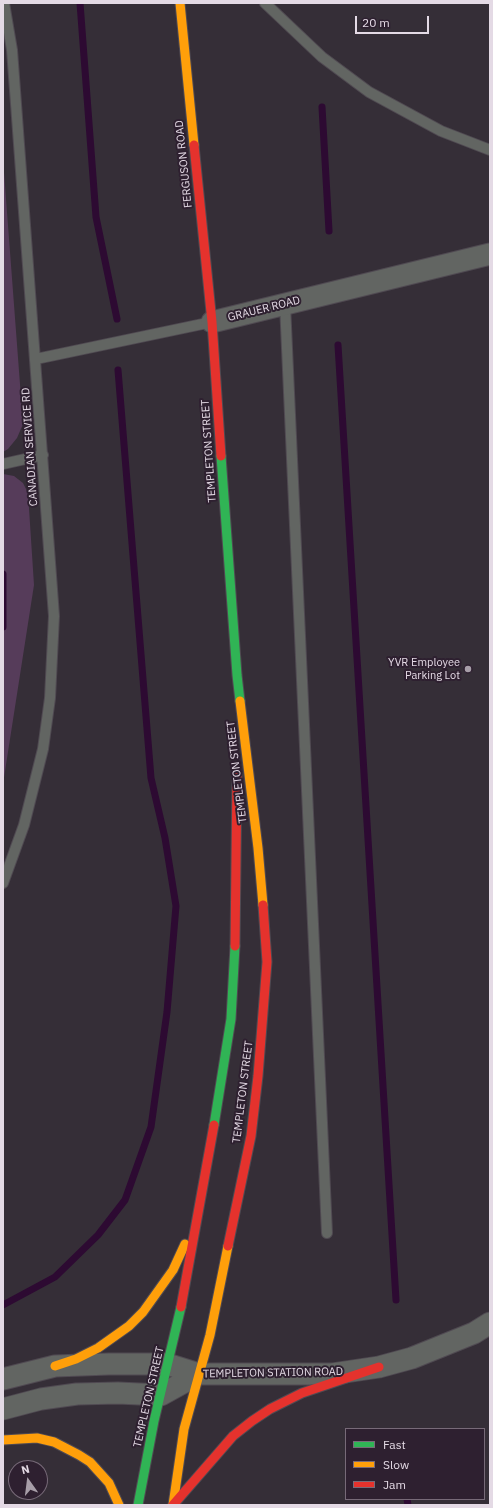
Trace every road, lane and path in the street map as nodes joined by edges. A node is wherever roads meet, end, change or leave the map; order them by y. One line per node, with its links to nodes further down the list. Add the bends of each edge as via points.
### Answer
1 (4, 3): 8 (lane, CANADIAN SERVICE RD, via 12,50)
2 (180, 3): 7 (street, FERGUSON ROAD)
3 (265, 3): 4 (lane, via 322,56 369,92 441,132)
4 (490, 150)
5 (490, 254): 6 (street, GRAUER ROAD)
6 (285, 304): 7 (street, GRAUER ROAD); 14 (lane)
7 (212, 322): 8 (lane, GRAUER ROAD); 11 (street, TEMPLETON STREET)
8 (36, 359): 9 (lane, CANADIAN SERVICE RD)
9 (43, 455): 10 (lane); 12 (lane, CANADIAN SERVICE RD, via 54,616 50,698 43,749 34,788 24,826)
10 (3, 464)
11 (237, 675): 13 (street, TEMPLETON STREET, via 236,921 230,1019); 19 (street, TEMPLETON STREET, via 258,848 266,962 251,1136 210,1336)
12 (3, 883)
13 (205, 1178): 16 (street, TEMPLETON STREET, via 178,1324); 17 (street, via 188,1236 173,1270 143,1312 116,1337 76,1359)
14 (327, 1233)
15 (490, 1323): 18 (street, TEMPLETON STATION ROAD, via 412,1358)
16 (167, 1364): 17 (street, TEMPLETON STATION ROAD); 19 (street, TEMPLETON STATION ROAD); 21 (street, TEMPLETON STREET)
17 (55, 1366): 20 (street, TEMPLETON STATION ROAD)
18 (379, 1367): 19 (street, TEMPLETON STATION ROAD, via 332,1374); 26 (street, via 302,1393 270,1409 233,1436)
19 (199, 1374): 21 (street); 26 (street, TEMPLETON STREET, via 184,1429)
20 (3, 1379)
21 (161, 1395): 22 (street, via 77,1394 41,1399); 25 (street, TEMPLETON STREET)
22 (3, 1410)
23 (3, 1440): 24 (street, via 37,1438 54,1442 79,1455 99,1471)
24 (119, 1505)
25 (138, 1505)
26 (173, 1505)

